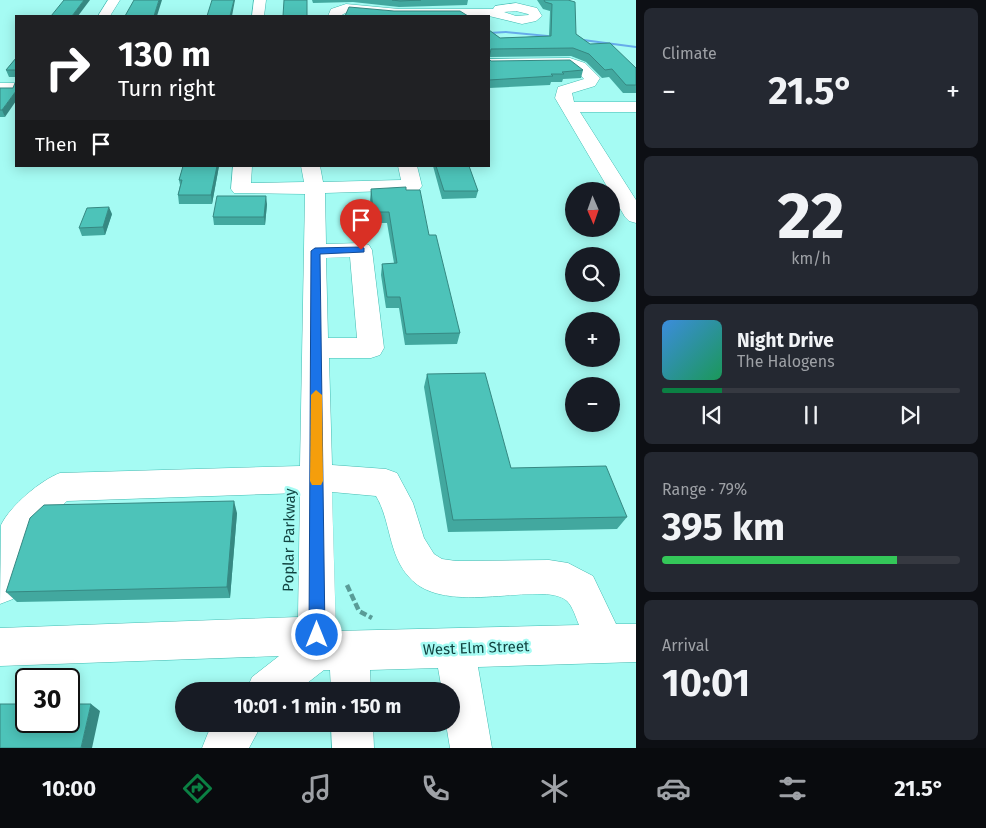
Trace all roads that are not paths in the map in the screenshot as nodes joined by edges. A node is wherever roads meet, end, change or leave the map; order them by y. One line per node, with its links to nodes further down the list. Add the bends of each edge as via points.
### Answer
1 (114, 0): 4 (street)
2 (260, 0): 5 (street)
3 (497, 13): 6 (street, via 399,13 346,8)
4 (105, 15)
5 (258, 15)
6 (334, 15)
7 (490, 63): 10 (street, via 570,62 580,66 592,78 589,83 564,90)
8 (0, 88): 9 (street)
9 (15, 88)
10 (566, 102): 11 (street); 15 (street)
11 (636, 107)
12 (243, 167): 14 (street, via 241,189)
13 (407, 167): 14 (street, via 412,186)
14 (312, 177): 16 (street)
15 (636, 217)
16 (315, 251): 17 (street); 17 (street, via 361,250 371,348)
17 (316, 348): 18 (street)
18 (317, 478): 19 (street, via 60,487 18,526); 20 (street, via 346,478 386,484 395,496 404,535 423,567 444,578 559,578 579,588); 21 (street)
19 (0, 586)
20 (621, 644): 23 (street, West Elm Street)
21 (327, 645): 22 (street, West Elm Street); 23 (street, West Elm Street); 24 (street); 25 (street)
22 (0, 647)
23 (455, 648): 30 (street)
24 (278, 682)
25 (346, 682)
26 (235, 732): 28 (street)
27 (352, 732): 29 (street)
28 (223, 748)
29 (353, 748)
30 (472, 748)

